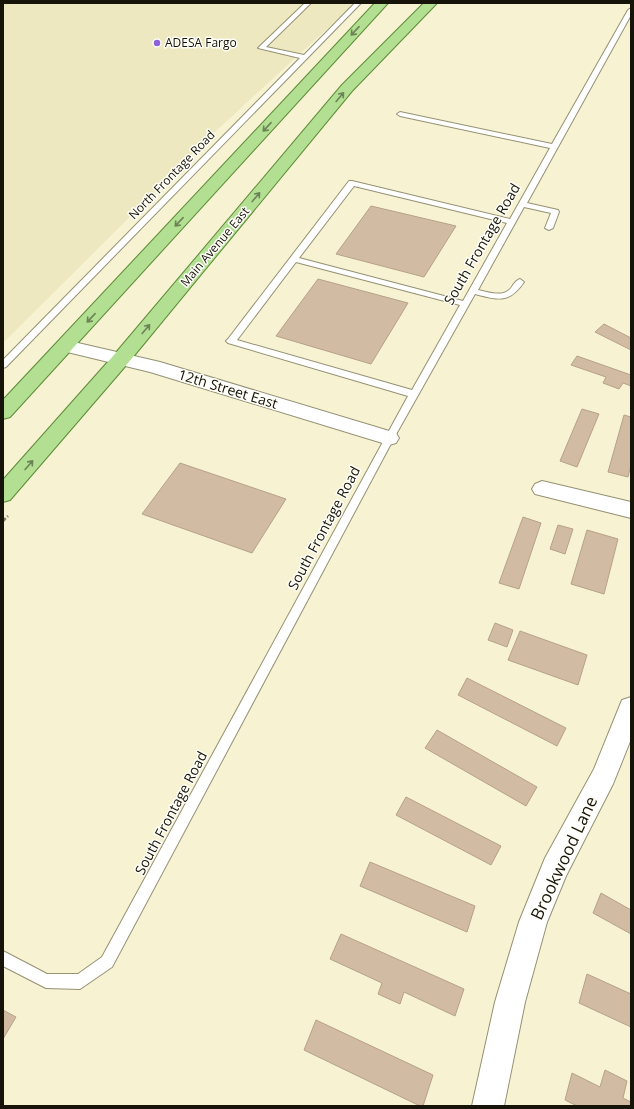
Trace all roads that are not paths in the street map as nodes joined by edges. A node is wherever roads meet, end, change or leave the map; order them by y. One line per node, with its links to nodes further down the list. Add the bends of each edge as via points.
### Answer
1 (308, 3): 6 (lane, via 261,48)
2 (358, 3): 6 (lane, North Frontage Road)
3 (382, 3): 16 (main road, one-way to 16)
4 (431, 3): 17 (main road, Main Avenue East, one-way to 4, via 347,88)
5 (631, 10): 8 (lane, South Frontage Road)
6 (305, 57): 18 (lane, North Frontage Road)
7 (400, 114): 8 (lane)
8 (554, 147): 9 (lane, South Frontage Road)
9 (522, 204): 10 (lane, South Frontage Road); 11 (lane, via 555,212)
10 (512, 222): 12 (lane, via 352,183); 14 (lane, South Frontage Road)
11 (549, 228)
12 (294, 259): 15 (lane); 19 (lane, via 231,341)
13 (520, 282): 14 (lane, via 512,292 498,297)
14 (472, 291): 15 (lane, South Frontage Road)
15 (465, 304): 19 (lane, South Frontage Road)
16 (65, 346): 17 (street, 12th Street East); 20 (main road)
17 (121, 359): 21 (street, 12th Street East, via 152,366); 23 (main road, Main Avenue East, one-way to 17)
18 (3, 365)
19 (414, 394): 21 (lane, South Frontage Road)
20 (3, 412)
21 (389, 438): 26 (lane, South Frontage Road, via 107,962 80,982 46,981)
22 (542, 489): 24 (street)
23 (3, 494)
24 (631, 510)
25 (631, 708): 27 (street, Brookwood Lane, via 604,775 555,868 533,922 510,1002)
26 (3, 958)
27 (488, 1106)

